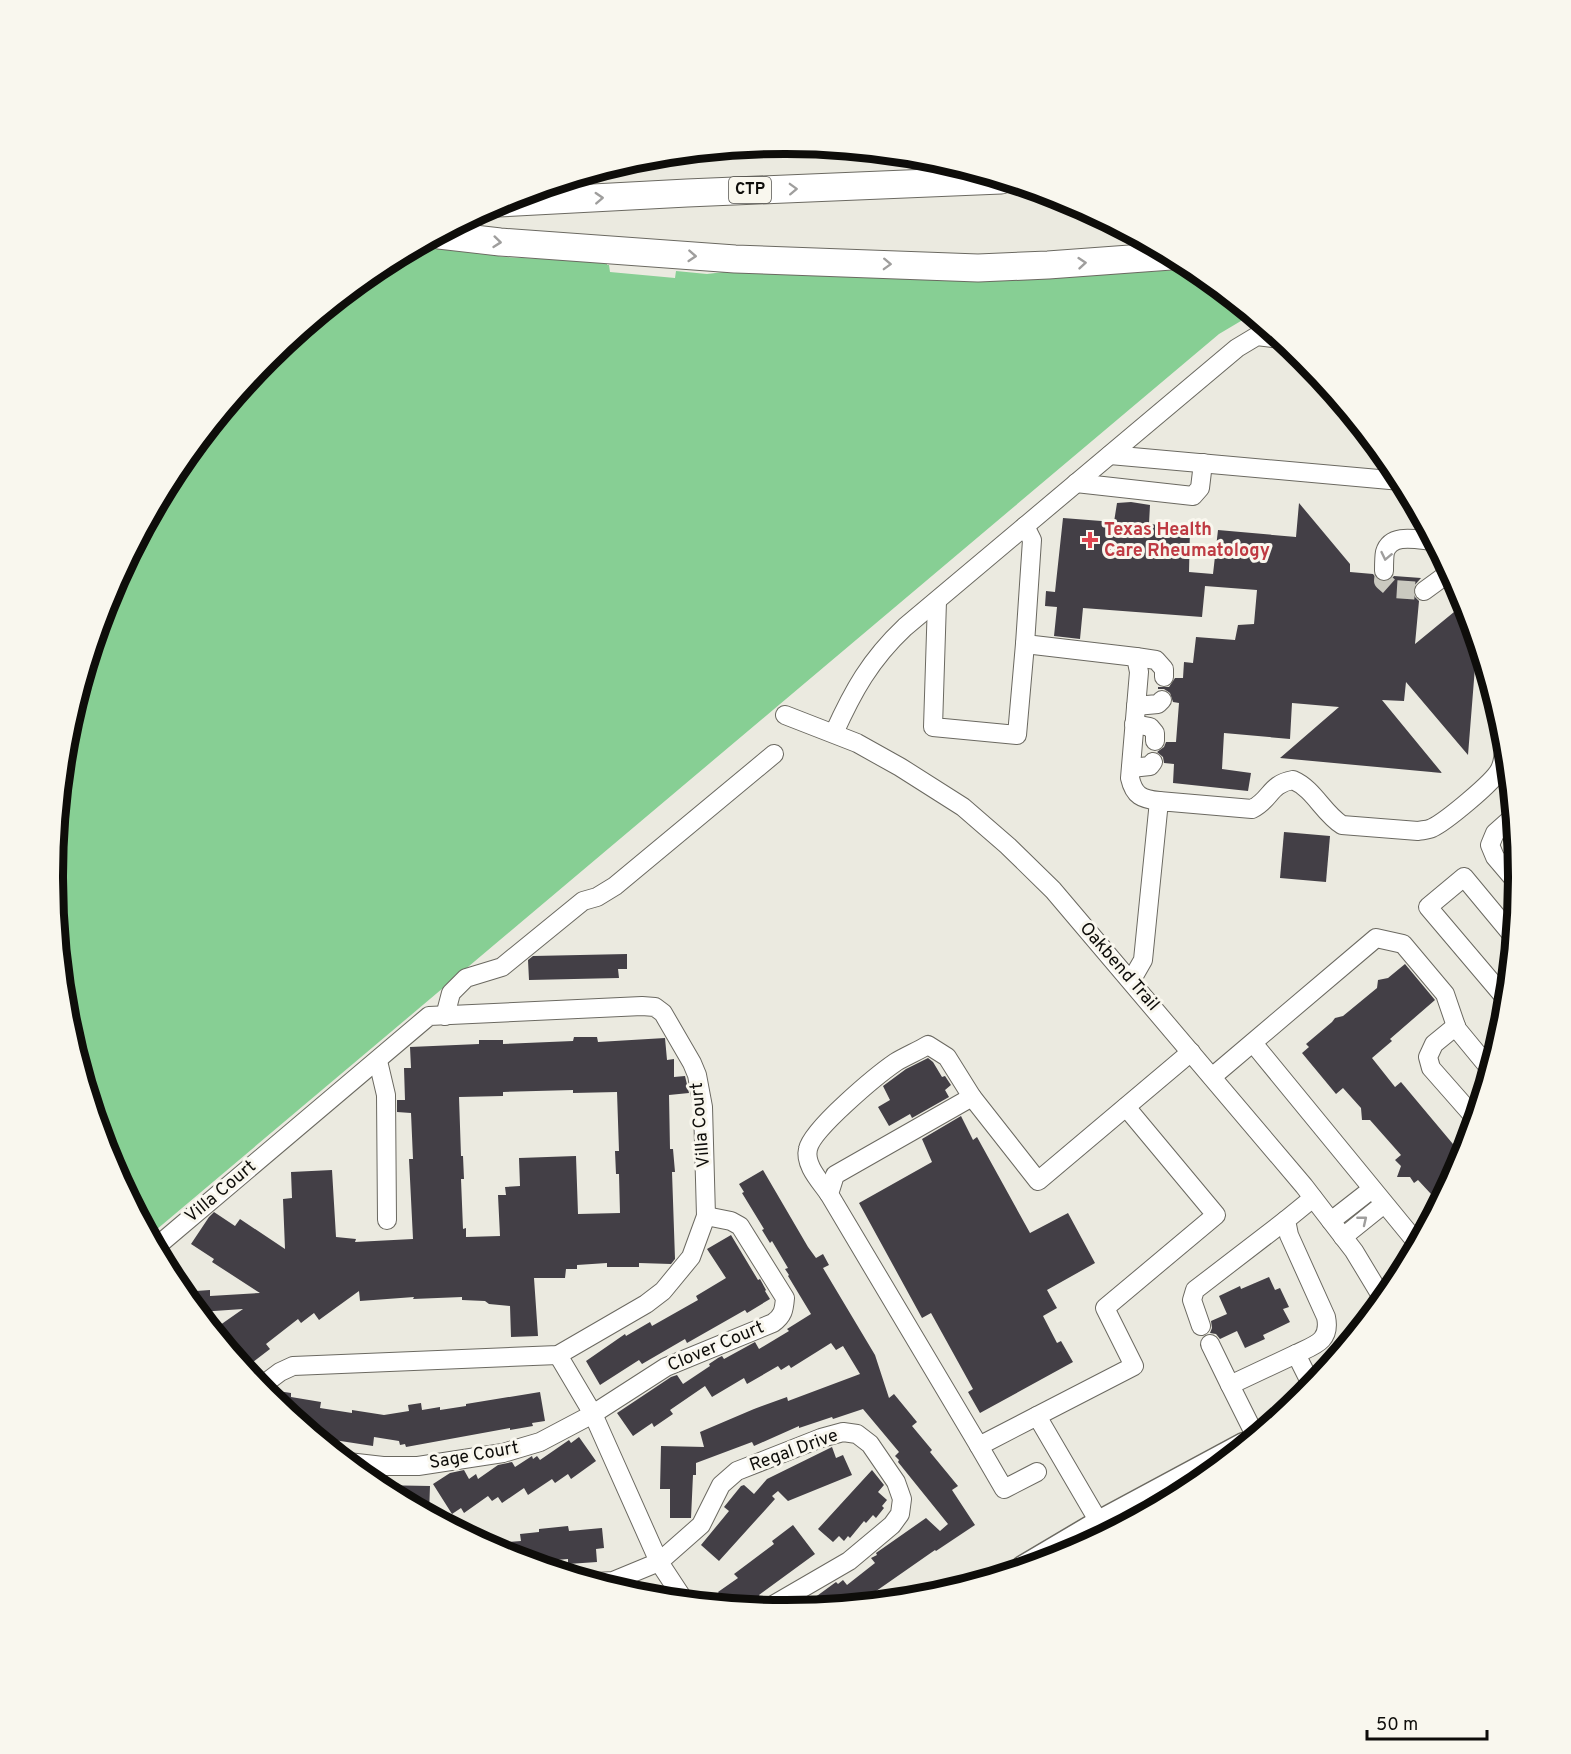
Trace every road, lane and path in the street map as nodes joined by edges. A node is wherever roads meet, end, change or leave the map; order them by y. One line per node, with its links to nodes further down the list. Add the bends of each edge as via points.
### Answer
1 (978, 181): 2 (highway, CTP, one-way to 1)
2 (530, 201)
3 (452, 236): 4 (highway, one-way to 4, via 735,259 978,268)
4 (1157, 257)
5 (1265, 337): 6 (street, via 1257,336 1237,348)
6 (1110, 455): 7 (street); 9 (street)
7 (1203, 463): 8 (street); 9 (street, via 1200,488 1194,496)
8 (1388, 480)
9 (1076, 483): 10 (street)
10 (1025, 526): 15 (street); 16 (street, via 1032,540)
11 (1424, 540): 12 (street, one-way to 12, via 1394,541 1385,551)
12 (1384, 571)
13 (1442, 578): 14 (street)
14 (1424, 591)
15 (937, 601): 16 (street, via 933,727 1017,735); 22 (street, via 874,660)
16 (1024, 644): 17 (street)
17 (1136, 657): 18 (street, via 1156,660 1164,669); 21 (street, via 1139,672)
18 (1164, 677)
19 (1162, 700): 21 (street)
20 (785, 715): 22 (street, Oakbend Trail)
21 (1135, 715): 23 (street, via 1155,733); 26 (street)
22 (834, 733): 32 (street, Oakbend Trail, via 900,766 963,807 1053,890)
23 (1155, 741)
24 (774, 754): 34 (street, via 615,886 583,901 502,967 466,978 451,993)
25 (1153, 762): 26 (street, via 1150,766)
26 (1131, 768): 28 (street, via 1132,788 1145,800)
27 (1500, 769): 28 (street, via 1441,823 1418,831 1342,825 1293,780 1276,785 1252,809)
28 (1159, 801): 32 (street, via 1143,960)
29 (1505, 824): 30 (street, via 1495,833 1490,845)
30 (1508, 872)
31 (1506, 927): 33 (street, via 1464,878 1428,907)
32 (1131, 981): 37 (street, Oakbend Trail)
33 (1499, 990)
34 (445, 1016): 38 (street, Villa Court, via 429,1016); 48 (street, Villa Court, via 642,1006 663,1012 697,1075 703,1107)
35 (1456, 1026): 36 (street, via 1445,994 1402,944 1376,938); 39 (street); 43 (street, via 1434,1044 1428,1057 1431,1068)
36 (1253, 1043): 40 (street); 44 (street)
37 (1191, 1052): 40 (street, Oakbend Trail); 42 (street)
38 (378, 1061): 49 (street, via 386,1095); 54 (street, Villa Court)
39 (1484, 1061)
40 (1212, 1077): 46 (street, Oakbend Trail)
41 (972, 1097): 42 (street, via 1038,1181); 45 (street, via 835,1175); 45 (street, via 947,1057 928,1045 896,1062 844,1106 816,1134 807,1150 809,1165)
42 (1126, 1107): 64 (street, via 1216,1215 1105,1308 1134,1366)
43 (1469, 1111)
44 (1372, 1189): 47 (street); 51 (street)
45 (829, 1194): 66 (street)
46 (1313, 1198): 50 (street); 51 (street, Oakbend Trail)
47 (1383, 1204): 52 (street, one-way to 47); 53 (street)
48 (706, 1216): 58 (street, Villa Court, via 690,1257 663,1291); 63 (street, Clover Court, via 740,1226 785,1298 781,1318 666,1367)
49 (387, 1220)
50 (1286, 1220): 56 (street, via 1195,1290 1192,1300); 59 (street, via 1328,1328 1318,1343)
51 (1331, 1221): 52 (street, Oakbend Trail)
52 (1343, 1237): 55 (street, Oakbend Trail)
53 (1412, 1237)
54 (162, 1242)
55 (1377, 1290)
56 (1201, 1326)
57 (1210, 1344): 62 (street)
58 (558, 1354): 61 (street, Villa Court, via 293,1366); 63 (street)
59 (1296, 1354): 60 (street); 62 (street)
60 (1307, 1376)
61 (268, 1381)
62 (1230, 1385): 65 (street)
63 (593, 1414): 67 (street, Sage Court, via 540,1442 503,1453 418,1466); 72 (street)
64 (1037, 1416): 66 (street); 71 (street)
65 (1252, 1428)
66 (979, 1446): 68 (street, via 1004,1489)
67 (365, 1464)
68 (1037, 1472)
69 (1191, 1475): 70 (main road)
70 (1109, 1523)
71 (1102, 1527)
72 (659, 1562): 73 (street); 74 (street); 75 (street, Regal Drive, via 701,1526 721,1485 737,1471 821,1438 843,1432 857,1434 870,1444 896,1482 902,1499 900,1514 849,1561)
73 (617, 1579)
74 (678, 1591)
75 (782, 1600)

